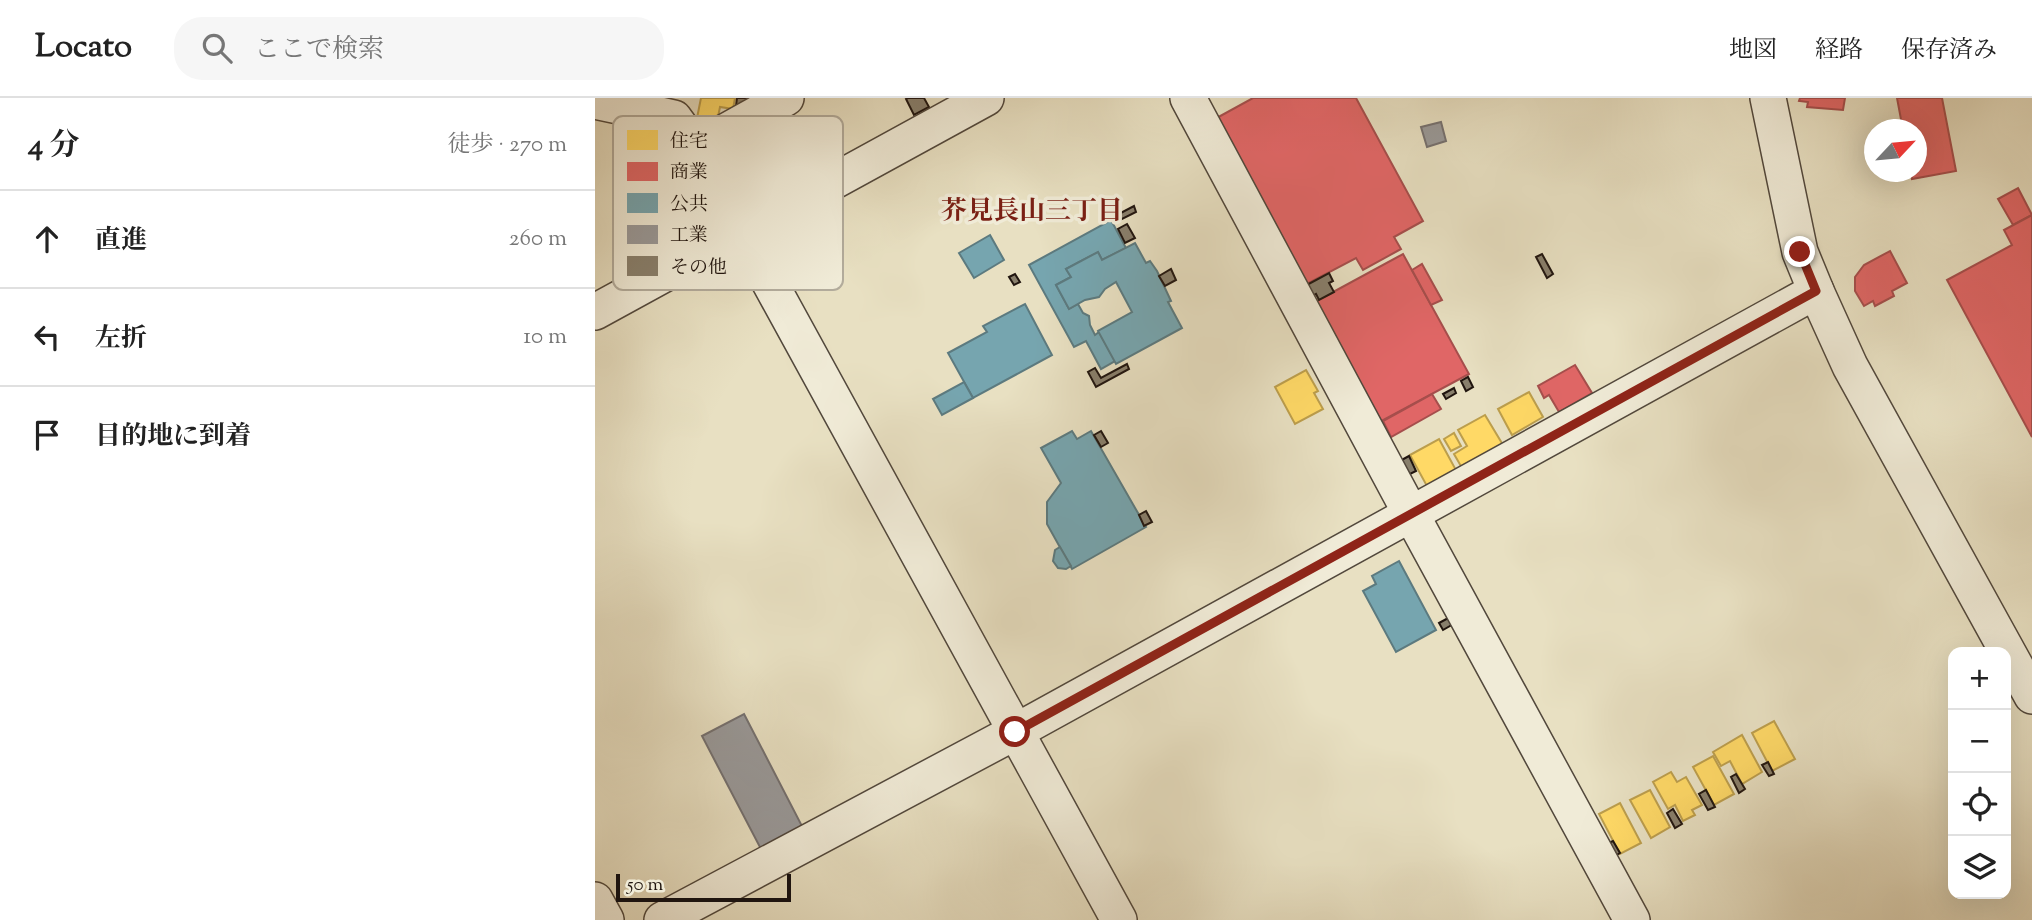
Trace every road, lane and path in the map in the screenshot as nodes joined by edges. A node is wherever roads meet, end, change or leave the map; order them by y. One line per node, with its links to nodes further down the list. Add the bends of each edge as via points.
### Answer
1 (786, 98): 7 (street)
2 (986, 98): 8 (street)
3 (1188, 98): 13 (street)
4 (1768, 98): 11 (street, via 1800,252)
5 (595, 101): 6 (street)
6 (678, 108)
7 (754, 116)
8 (843, 176)
9 (635, 290): 12 (street)
10 (774, 290): 15 (street)
11 (1816, 291): 13 (street); 14 (street, via 1850,366)
12 (595, 312)
13 (1411, 514): 15 (street); 20 (street)
14 (2032, 696)
15 (1015, 732): 18 (street); 19 (street)
16 (595, 900): 17 (street)
17 (606, 920)
18 (662, 920)
19 (1119, 920)
20 (1632, 920)

